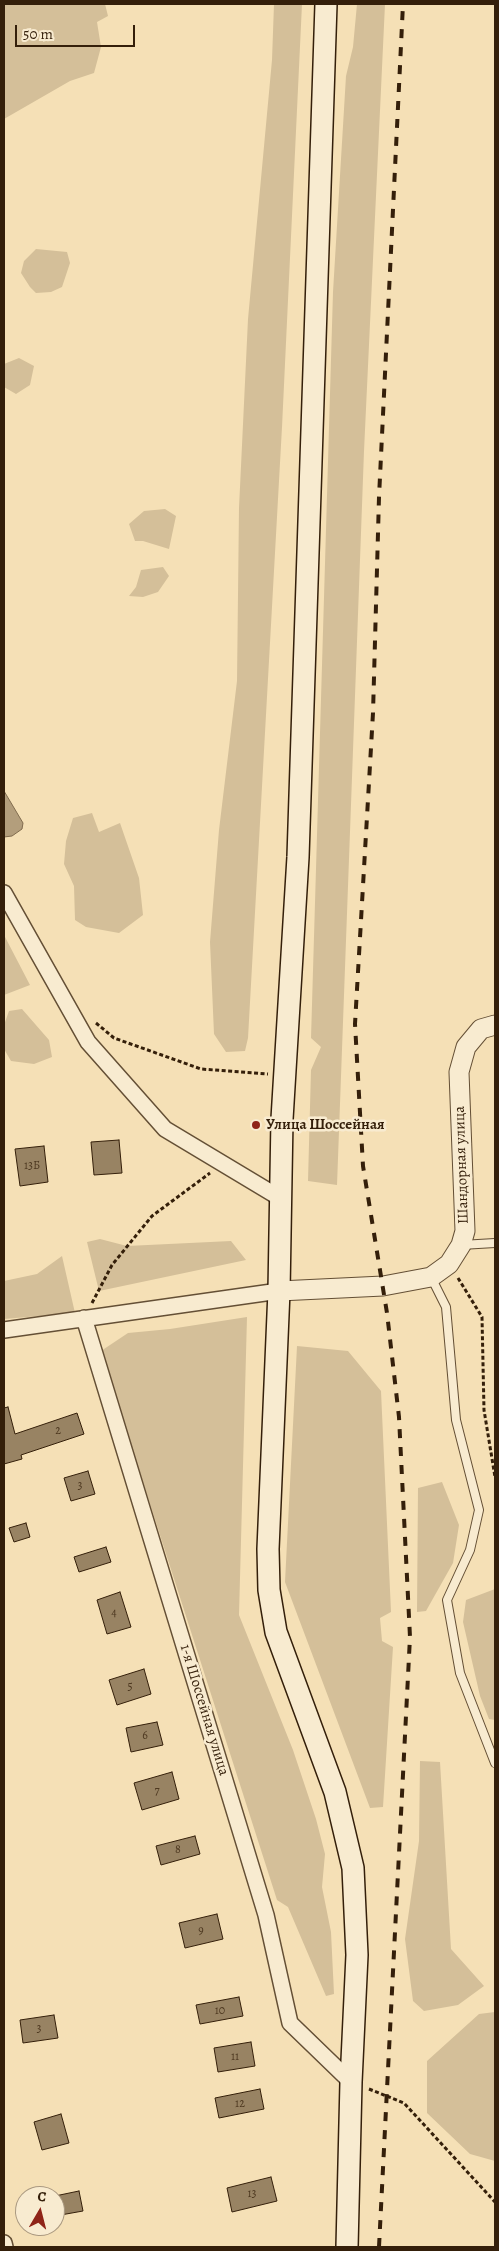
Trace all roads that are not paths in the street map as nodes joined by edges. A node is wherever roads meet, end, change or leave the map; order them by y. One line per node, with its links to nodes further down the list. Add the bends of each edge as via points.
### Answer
1 (326, 4): 4 (main road, via 298,857)
2 (4, 893): 4 (street, via 88,1042 165,1128)
3 (495, 1025): 6 (street, Шандорная улица, via 482,1029 466,1047 458,1072 464,1231)
4 (280, 1198): 8 (main road)
5 (495, 1243): 6 (lane)
6 (461, 1245): 7 (street, Шандорная улица, via 449,1264)
7 (431, 1277): 8 (street, Шандорная улица, via 383,1286); 11 (lane, via 446,1307 456,1420 479,1510 470,1550 447,1600 460,1673)
8 (279, 1291): 9 (street); 12 (main road, via 269,1590 276,1632 335,1792 353,1868 357,1955)
9 (84, 1318): 10 (street); 12 (street, 1-я Шоссейная улица, via 266,1915 290,2023)
10 (4, 1330)
11 (495, 1763)
12 (351, 2082): 15 (main road)
13 (4, 2243): 14 (street)
14 (5, 2247)
15 (347, 2247)

